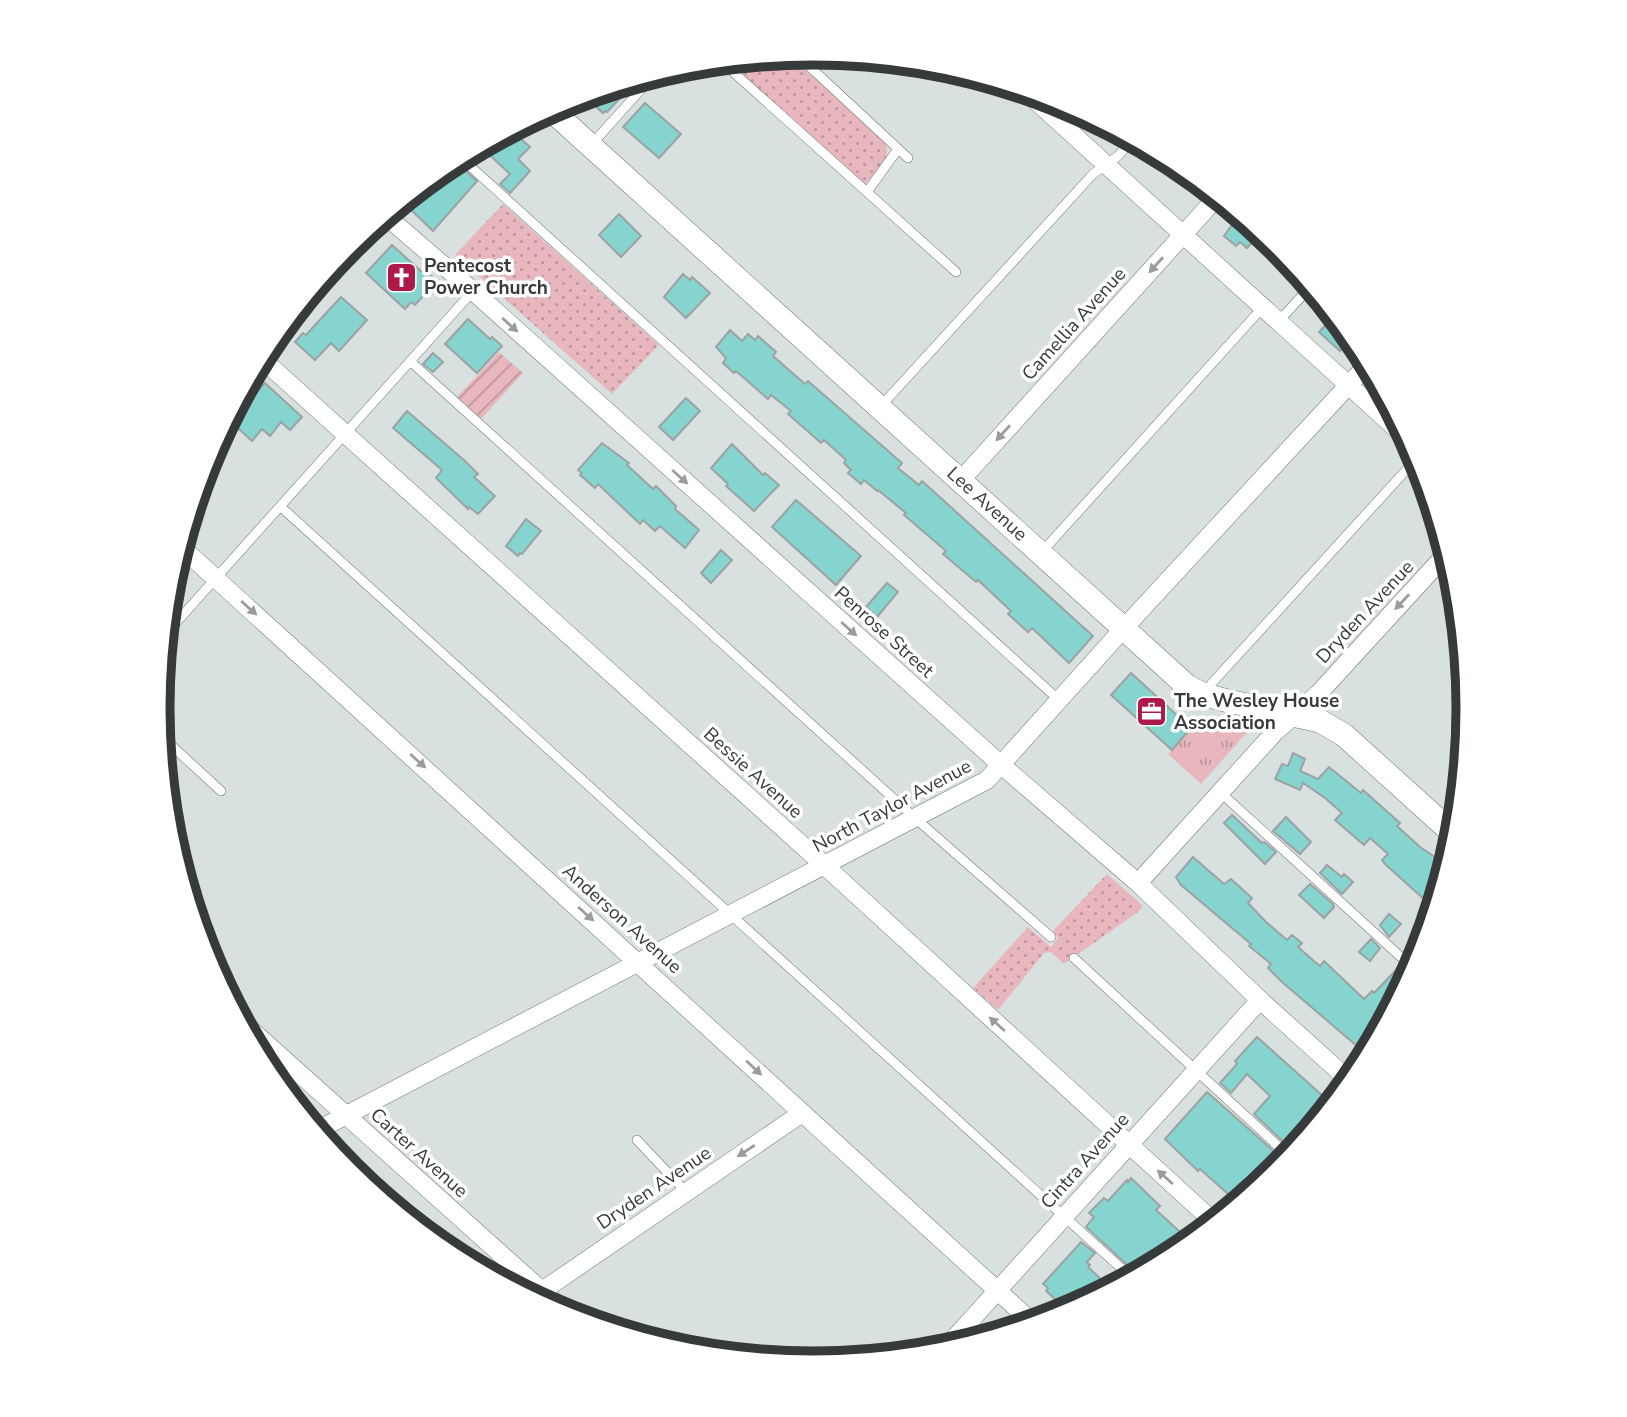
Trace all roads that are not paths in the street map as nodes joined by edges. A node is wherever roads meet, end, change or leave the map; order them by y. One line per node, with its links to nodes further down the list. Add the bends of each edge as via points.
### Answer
1 (808, 65): 8 (lane)
2 (731, 70): 12 (lane)
3 (642, 89): 6 (lane)
4 (1043, 108): 11 (street)
5 (559, 117): 6 (street, Lee Avenue)
6 (590, 145): 25 (street, Lee Avenue)
7 (1126, 146): 11 (lane)
8 (898, 149): 9 (lane); 12 (lane)
9 (908, 158)
10 (469, 165): 38 (lane)
11 (1106, 165): 15 (street); 25 (lane)
12 (867, 192): 16 (lane)
13 (1211, 203): 15 (street, Camellia Avenue)
14 (393, 222): 17 (street, Penrose Street)
15 (1184, 234): 19 (street); 29 (street, Camellia Avenue, one-way to 29)
16 (956, 272)
17 (473, 291): 21 (lane); 41 (street, Penrose Street, one-way to 41)
18 (1304, 293): 20 (lane)
19 (1263, 307): 20 (street); 31 (lane)
20 (1278, 322): 24 (street)
21 (410, 361): 27 (lane); 44 (lane)
22 (269, 365): 27 (street, Bessie Avenue)
23 (1362, 372): 24 (street, North Taylor Avenue)
24 (1349, 386): 26 (street); 36 (street, North Taylor Avenue)
25 (880, 407): 29 (street, Lee Avenue)
26 (1391, 424)
27 (345, 434): 30 (lane); 46 (street, Bessie Avenue)
28 (1410, 466): 37 (lane)
29 (961, 480): 31 (street, Lee Avenue)
30 (281, 507): 34 (lane); 48 (lane)
31 (1041, 553): 36 (street, Lee Avenue)
32 (189, 554): 34 (street, Anderson Avenue)
33 (1440, 561): 39 (street, Dryden Avenue, one-way to 39)
34 (217, 579): 35 (lane); 52 (street, Anderson Avenue, one-way to 52)
35 (175, 624)
36 (1124, 628): 37 (street, Lee Avenue, via 1187,686); 38 (street, North Taylor Avenue)
37 (1202, 694): 39 (street, Lee Avenue)
38 (1059, 700): 41 (street, North Taylor Avenue)
39 (1295, 714): 43 (street, Dryden Avenue); 45 (street, Lee Avenue, via 1344,735)
40 (171, 745): 42 (lane)
41 (1001, 765): 44 (street, North Taylor Avenue, via 987,780); 47 (street, Penrose Street)
42 (221, 791)
43 (1220, 792): 47 (street, Dryden Avenue); 51 (lane)
44 (915, 818): 46 (street, North Taylor Avenue); 49 (lane)
45 (1446, 827)
46 (824, 865): 48 (street, North Taylor Avenue); 61 (street, Bessie Avenue, one-way to 46)
47 (1138, 883): 53 (street, Penrose Street)
48 (730, 915): 52 (street, North Taylor Avenue); 64 (lane)
49 (1051, 937)
50 (1074, 958): 55 (lane)
51 (1405, 961)
52 (639, 962): 57 (street, Anderson Avenue, one-way to 57); 58 (street, North Taylor Avenue)
53 (1260, 1000): 55 (street, Cintra Avenue); 56 (street, Penrose Street)
54 (262, 1040): 58 (street, Carter Avenue)
55 (1195, 1071): 61 (street, Cintra Avenue); 62 (lane)
56 (1343, 1075)
57 (802, 1113): 63 (street, Dryden Avenue, one-way to 63); 68 (street, Anderson Avenue)
58 (346, 1116): 59 (street, North Taylor Avenue); 67 (street, Carter Avenue)
59 (325, 1127)
60 (637, 1140): 63 (lane)
61 (1129, 1144): 64 (street, Cintra Avenue); 65 (street, Bessie Avenue, one-way to 61)
62 (1282, 1150)
63 (686, 1192): 69 (street, Dryden Avenue)
64 (1064, 1216): 66 (lane); 68 (street, Cintra Avenue)
65 (1208, 1217)
66 (1125, 1271)
67 (525, 1284)
68 (998, 1290): 70 (street, Anderson Avenue); 71 (street, Cintra Avenue)
69 (540, 1291)
70 (1025, 1316)
71 (957, 1336)

